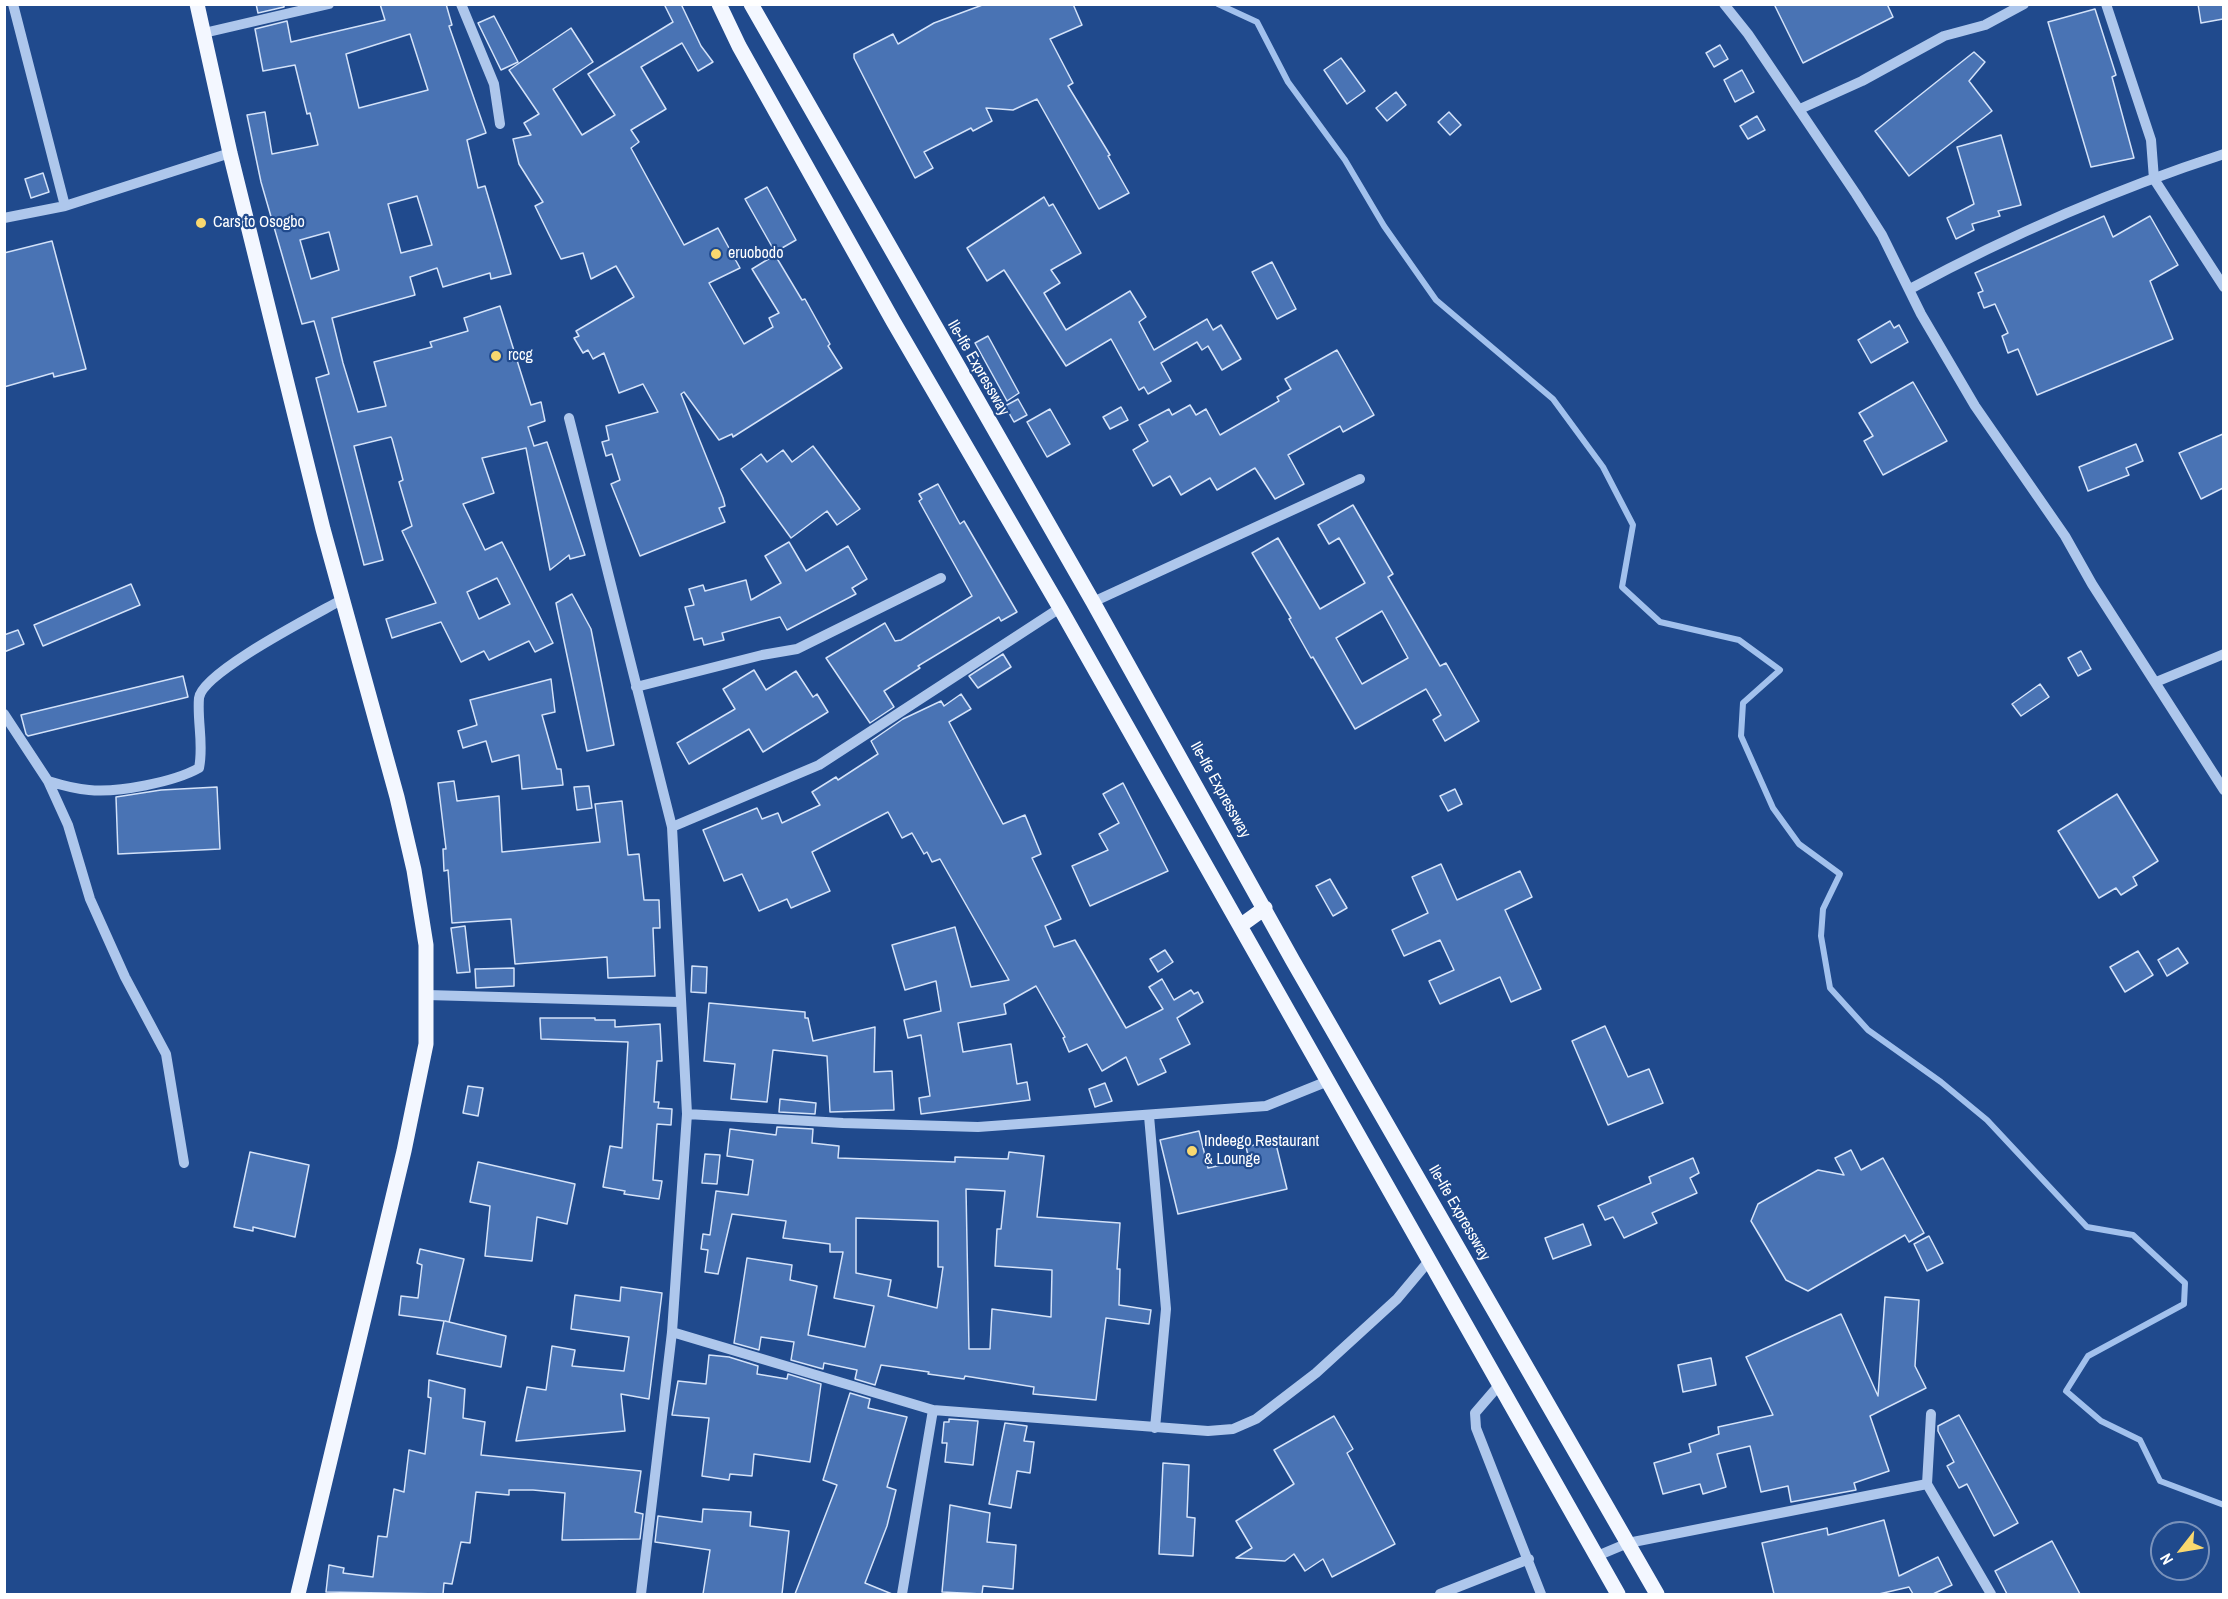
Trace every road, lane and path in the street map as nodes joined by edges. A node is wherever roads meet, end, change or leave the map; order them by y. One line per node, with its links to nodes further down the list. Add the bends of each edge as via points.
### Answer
1 (13, 4): 16 (street)
2 (197, 4): 10 (main road)
3 (329, 4): 10 (street)
4 (461, 4): 12 (street, via 494,84)
5 (719, 4): 25 (main road, via 893,321)
6 (751, 4): 24 (main road, Ile-Ife Expressway)
7 (1724, 4): 11 (street)
8 (2024, 4): 11 (street, via 1985,25 1944,36)
9 (2106, 4): 15 (street, via 2151,140)
10 (204, 33): 13 (main road)
11 (1800, 110): 19 (street, via 1882,235)
12 (500, 124)
13 (230, 153): 16 (street); 23 (main road)
14 (2223, 154): 15 (street)
15 (2154, 179): 18 (street); 19 (street, via 1975,255)
16 (64, 206): 17 (street)
17 (4, 218)
18 (2223, 287)
19 (1910, 288): 27 (street, via 1975,406 2065,536)
20 (569, 418): 28 (street)
21 (1360, 479): 24 (street)
22 (941, 578): 28 (street, via 797,649)
23 (343, 599): 30 (street, via 208,681 199,696 203,750 199,768 184,776 105,791); 35 (main road, via 414,870 426,945)
24 (1094, 602): 33 (main road, Ile-Ife Expressway)
25 (1060, 608): 32 (street, via 819,765); 34 (main road)
26 (2223, 654): 27 (street)
27 (2156, 682): 31 (street)
28 (636, 687): 32 (street)
29 (4, 714): 30 (street)
30 (48, 781): 40 (street, via 68,825 90,899 166,1054)
31 (2221, 783)
32 (672, 828): 36 (street)
33 (1265, 908): 34 (main road); 48 (main road, Ile-Ife Expressway)
34 (1240, 926): 37 (main road)
35 (428, 995): 36 (street); 51 (main road, via 426,1044 404,1151)
36 (679, 1002): 38 (street)
37 (1328, 1081): 39 (street, via 1266,1106); 41 (main road)
38 (687, 1114): 39 (street, via 843,1124 978,1127); 42 (street)
39 (1149, 1116): 46 (street, via 1166,1310)
40 (184, 1163)
41 (1428, 1262): 43 (main road); 46 (street, via 1397,1299 1316,1373 1256,1419 1233,1429)
42 (672, 1332): 44 (street); 52 (street)
43 (1500, 1384): 49 (main road); 50 (street, via 1475,1413 1476,1428)
44 (933, 1410): 46 (street); 53 (street)
45 (1931, 1414): 47 (street)
46 (1155, 1428)
47 (1927, 1484): 48 (street); 58 (street)
48 (1628, 1543): 49 (street); 57 (main road, Ile-Ife Expressway)
49 (1597, 1556): 56 (main road)
50 (1529, 1559): 54 (street); 55 (street)
51 (298, 1594)
52 (641, 1594)
53 (902, 1594)
54 (1440, 1594)
55 (1541, 1594)
56 (1618, 1594)
57 (1657, 1594)
58 (1991, 1594)

